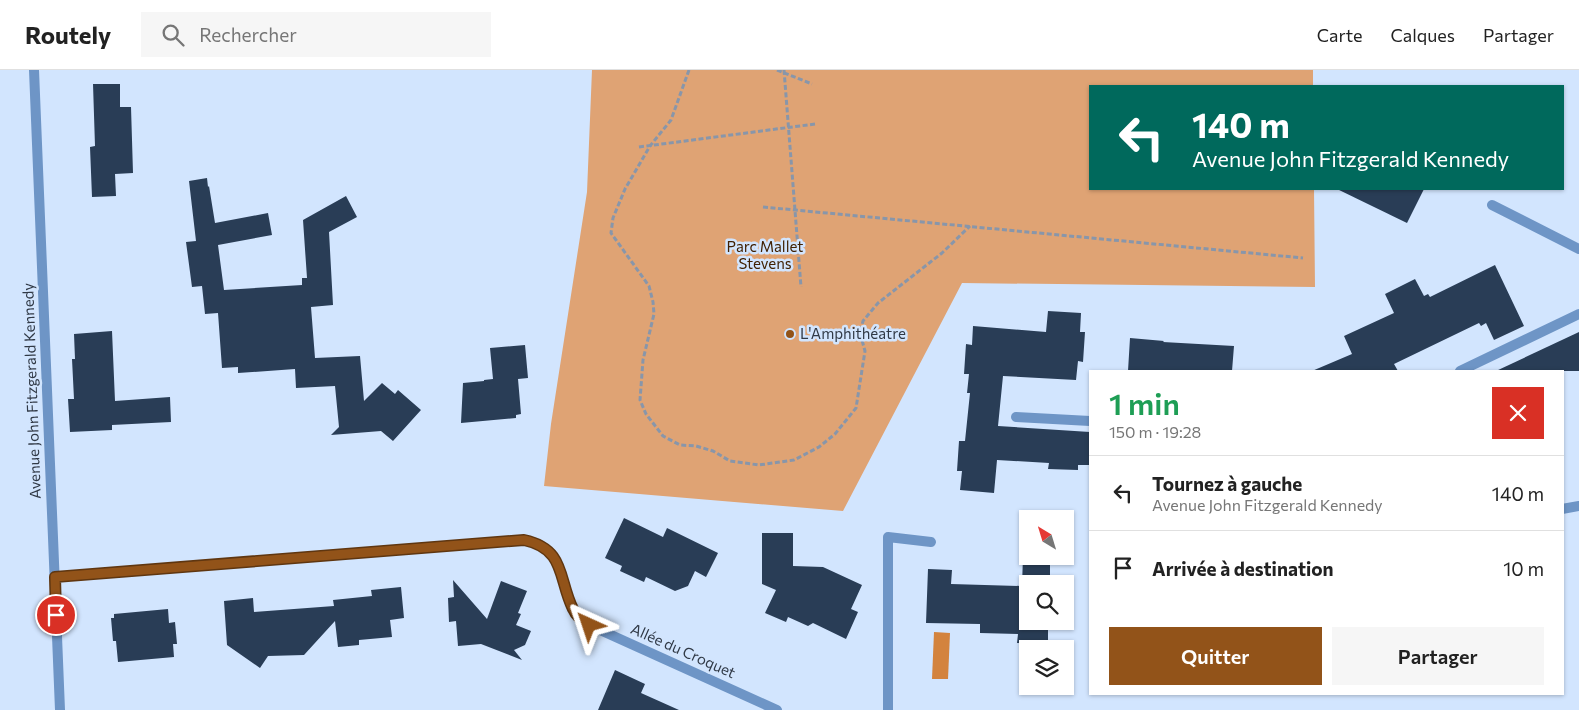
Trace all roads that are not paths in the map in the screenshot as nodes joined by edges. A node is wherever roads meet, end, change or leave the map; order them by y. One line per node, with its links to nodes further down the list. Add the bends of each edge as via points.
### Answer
1 (34, 70): 11 (street, Avenue John Fitzgerald Kennedy)
2 (1492, 205): 3 (street)
3 (1579, 249)
4 (1579, 314): 5 (street)
5 (1462, 370)
6 (1016, 417): 7 (street)
7 (1089, 421)
8 (1579, 506): 9 (street)
9 (1564, 509)
10 (930, 542): 14 (street, via 888,537)
11 (55, 577): 12 (street, Avenue John Fitzgerald Kennedy); 13 (street, Allée du Croquet, via 524,540 549,551 562,573 573,609 580,619)
12 (60, 710)
13 (777, 710)
14 (888, 710)

